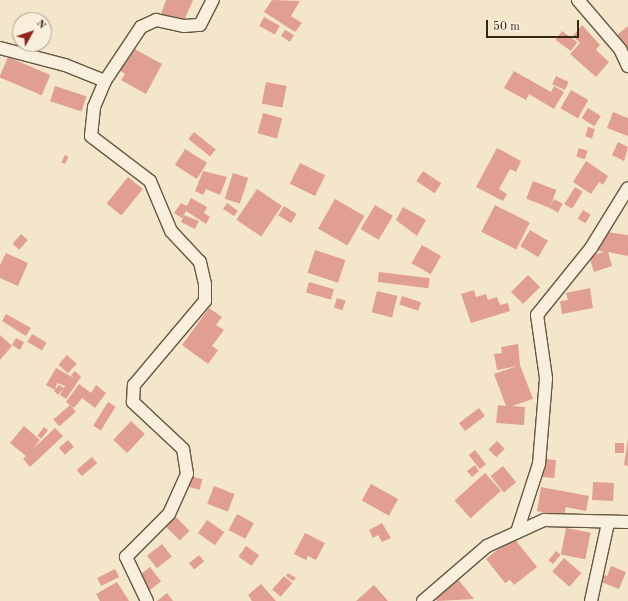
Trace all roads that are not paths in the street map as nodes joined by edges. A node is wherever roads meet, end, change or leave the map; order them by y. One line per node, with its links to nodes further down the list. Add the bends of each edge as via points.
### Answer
1 (213, 0): 5 (street, via 200,25 147,22)
2 (578, 0): 4 (street, via 620,49)
3 (0, 48): 5 (street, via 65,65)
4 (628, 66)
5 (105, 81): 10 (street, via 94,107 91,136 150,181 171,232 200,262 205,284 205,301 134,385 134,402 183,449 187,474 169,514 126,557)
6 (628, 188): 9 (street, via 591,248 537,315 546,378 539,464)
7 (628, 522): 8 (street)
8 (608, 524): 9 (street, via 544,520); 12 (street)
9 (517, 532): 11 (street, via 487,546)
10 (146, 601)
11 (423, 601)
12 (591, 601)

